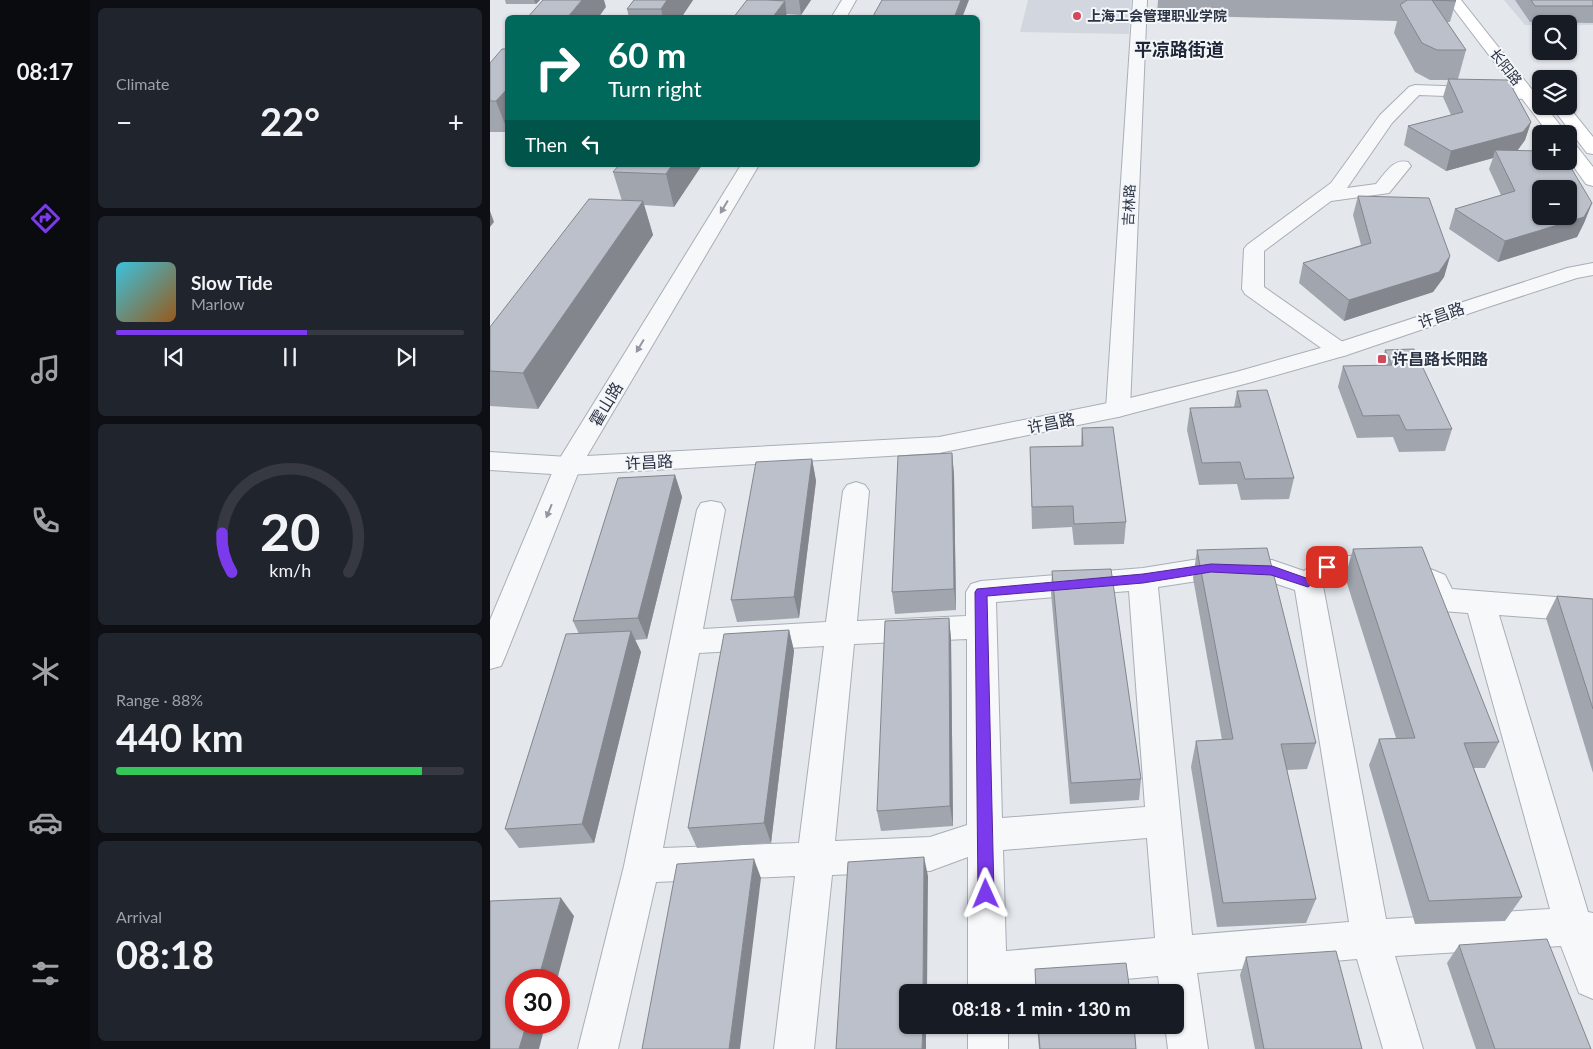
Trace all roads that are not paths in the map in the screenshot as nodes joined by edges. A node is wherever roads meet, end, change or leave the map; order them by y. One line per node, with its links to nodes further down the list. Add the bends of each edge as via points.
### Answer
1 (849, 0): 4 (street)
2 (1140, 0): 16 (street, 吉林路)
3 (1454, 0): 5 (main road, 长阳路)
4 (840, 15)
5 (1527, 94): 7 (main road, 长阳路); 13 (street, via 1415,90 1386,119 1338,187)
6 (1566, 115): 8 (main road)
7 (1551, 125)
8 (1593, 149)
9 (1577, 159): 12 (main road)
10 (1402, 166): 13 (street, via 1382,189)
11 (749, 167): 18 (street, 霍山路, one-way to 18)
12 (1593, 180)
13 (1325, 196): 15 (street, via 1254,249 1253,289)
14 (1593, 269): 15 (street, 许昌路, via 1488,299)
15 (1339, 350): 16 (street, 许昌路)
16 (1118, 410): 18 (street, 许昌路, via 939,445)
17 (490, 461): 18 (street, 许昌路)
18 (568, 466): 28 (street, 霍山路, one-way to 28)
19 (856, 491): 26 (street)
20 (711, 510): 27 (street)
21 (1143, 578): 22 (street, via 1211,568 1272,570); 25 (street, via 981,592); 29 (street)
22 (1308, 583): 23 (street, via 1327,567 1400,567 1435,583 1442,600); 34 (street)
23 (1480, 602): 24 (street); 33 (street)
24 (1593, 610)
25 (982, 627): 26 (street); 30 (street)
26 (840, 633): 27 (street); 31 (street)
27 (685, 642): 32 (street)
28 (490, 657)
29 (1163, 821): 30 (street); 35 (street)
30 (985, 835): 31 (street, via 930,854); 37 (street)
31 (815, 858): 32 (street); 40 (street)
32 (642, 866): 39 (street)
33 (1583, 930): 34 (street, via 1560,927); 36 (street)
34 (1371, 939): 35 (street); 43 (street)
35 (1175, 955): 37 (street); 42 (street)
36 (1593, 979)
37 (988, 982)
38 (988, 1034): 41 (street)
39 (598, 1049)
40 (794, 1049)
41 (988, 1049)
42 (1188, 1049)
43 (1403, 1049)

